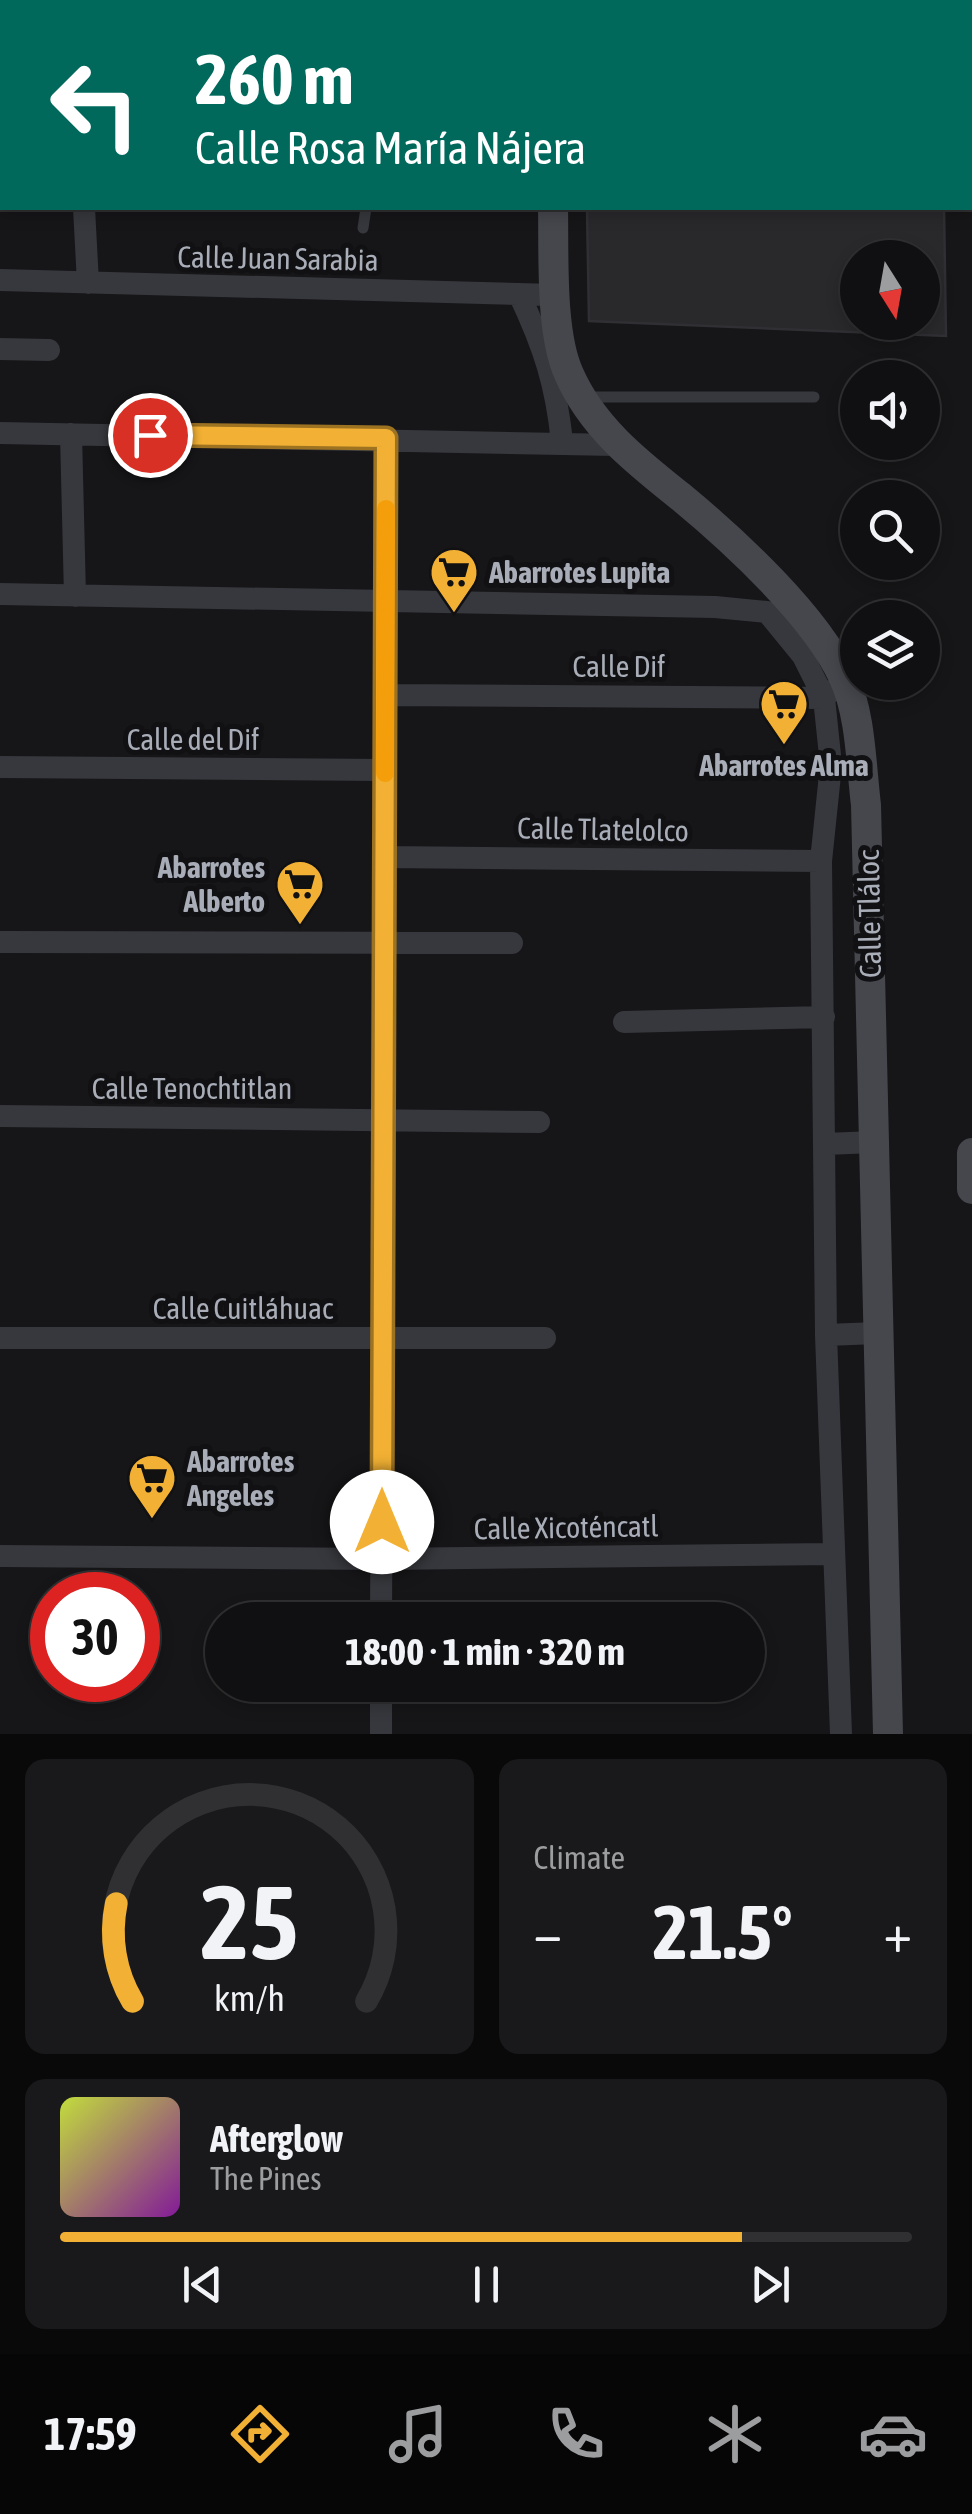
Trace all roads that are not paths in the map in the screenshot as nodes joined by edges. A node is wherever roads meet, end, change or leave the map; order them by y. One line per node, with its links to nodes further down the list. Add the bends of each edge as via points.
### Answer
1 (84, 210): 6 (street)
2 (366, 210): 4 (lane)
3 (553, 210): 8 (street, Calle Tláloc)
4 (363, 228)
5 (0, 280): 6 (street, Calle Juan Sarabia)
6 (88, 283): 7 (street, Calle Juan Sarabia)
7 (519, 294): 8 (street, Calle Juan Sarabia); 16 (street, via 546,351)
8 (555, 295): 11 (street, Calle Tláloc, via 566,370)
9 (0, 349): 10 (street)
10 (49, 350)
11 (581, 398): 12 (lane); 17 (street, Calle Tláloc)
12 (814, 398)
13 (0, 432): 14 (street)
14 (71, 434): 15 (street); 19 (street)
15 (386, 438): 16 (street); 20 (street)
16 (562, 442): 17 (street)
17 (616, 445): 21 (street, Calle Tláloc, via 715,526 814,630)
18 (0, 594): 19 (street)
19 (75, 596): 20 (street)
20 (386, 601): 21 (street, Calle Tláloc, via 767,612); 22 (street)
21 (834, 688): 22 (street, Calle Dif); 26 (street, Calle Tláloc); 35 (street, Calle Tláloc, via 853,710 866,806)
22 (386, 695): 24 (street)
23 (0, 768): 24 (street, Calle del Dif)
24 (385, 770): 25 (street)
25 (385, 857): 26 (street, Calle Tlatelolco); 28 (street)
26 (821, 861): 30 (street, Calle Tláloc)
27 (0, 942): 28 (street)
28 (384, 943): 29 (street); 33 (street)
29 (512, 943)
30 (824, 1017): 31 (street); 36 (street, Calle Tláloc)
31 (624, 1022)
32 (0, 1116): 33 (street, Calle Tenochtitlan)
33 (383, 1119): 34 (street, Calle Tenochtitlan); 42 (street)
34 (539, 1122)
35 (874, 1142): 36 (street); 39 (street, Calle Tláloc)
36 (825, 1144): 40 (street, Calle Tláloc)
37 (972, 1153): 38 (street)
38 (972, 1189)
39 (876, 1333): 40 (street); 51 (street, Calle Tláloc)
40 (826, 1335): 44 (street, Calle Tláloc)
41 (0, 1338): 42 (street, Calle Cuitláhuac)
42 (383, 1338): 43 (street, Calle Cuitláhuac); 46 (street)
43 (545, 1338)
44 (832, 1554): 46 (street, Calle Xicoténcatl); 50 (street, Calle Tláloc)
45 (0, 1556): 46 (street, Calle Xicoténcatl)
46 (382, 1559): 47 (street)
47 (381, 1602)
48 (381, 1702): 49 (street)
49 (381, 1734)
50 (841, 1734)
51 (888, 1734)

